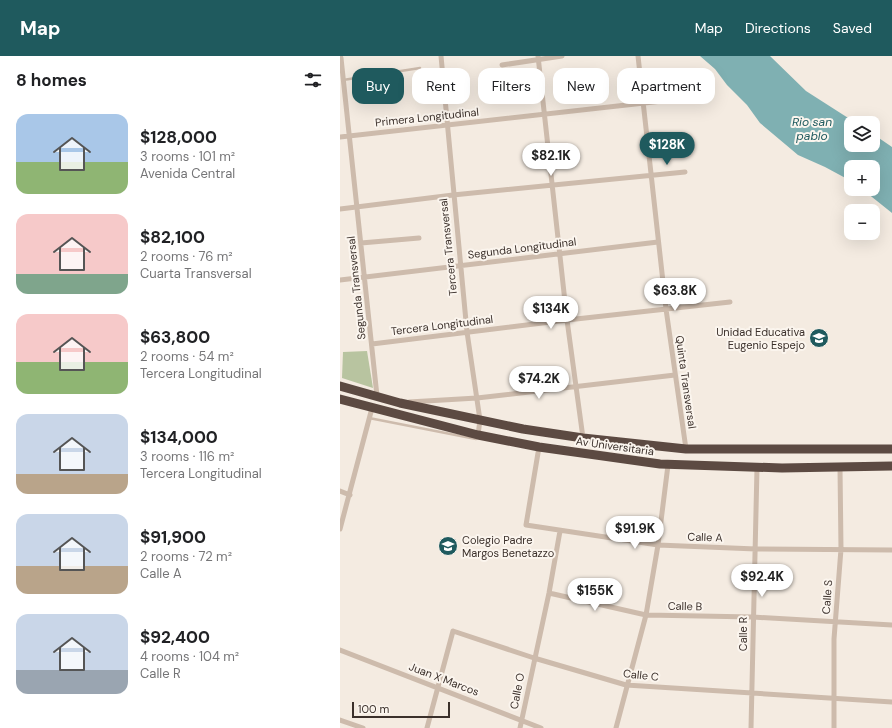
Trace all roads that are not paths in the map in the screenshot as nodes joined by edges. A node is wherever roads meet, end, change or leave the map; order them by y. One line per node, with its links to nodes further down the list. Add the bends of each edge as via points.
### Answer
1 (346, 56): 5 (street)
2 (441, 56): 14 (street, Tercera Transversal)
3 (562, 56): 6 (street)
4 (638, 56): 8 (street, Quinta Transversal)
5 (340, 58): 10 (street, Segunda Transversal)
6 (538, 58): 7 (street); 13 (street)
7 (502, 65)
8 (639, 68)
9 (412, 69): 10 (lane)
10 (343, 80): 15 (street, Segunda Transversal)
11 (626, 104): 13 (street, Primera Longitudinal)
12 (642, 104): 18 (street, Quinta Transversal)
13 (546, 114): 14 (street, Primera Longitudinal); 19 (street)
14 (448, 126): 15 (street, Primera Longitudinal); 20 (street, Tercera Transversal)
15 (350, 135): 16 (street, Primera Longitudinal); 21 (street, Segunda Transversal)
16 (340, 137)
17 (685, 172): 18 (street)
18 (651, 176): 19 (street); 24 (street, Quinta Transversal)
19 (553, 185): 20 (street); 26 (street)
20 (453, 195): 21 (street); 27 (street, Tercera Transversal)
21 (358, 206): 22 (street); 25 (street, Segunda Transversal)
22 (340, 209)
23 (419, 238): 25 (street)
24 (658, 242): 26 (street, Segunda Longitudinal); 31 (street, Quinta Transversal)
25 (361, 243): 28 (street, Segunda Transversal)
26 (560, 253): 27 (street, Segunda Longitudinal); 32 (street)
27 (460, 265): 28 (street, Segunda Longitudinal); 33 (street, Tercera Transversal)
28 (365, 277): 29 (street, Segunda Longitudinal); 34 (street, Segunda Transversal)
29 (340, 280)
30 (730, 302): 31 (street, Tercera Longitudinal)
31 (666, 309): 32 (street, Tercera Longitudinal); 35 (street, Quinta Transversal)
32 (567, 320): 33 (street, Tercera Longitudinal); 37 (street)
33 (466, 332): 34 (street, Tercera Longitudinal); 39 (street, Tercera Transversal)
34 (372, 344): 38 (street, Segunda Transversal)
35 (675, 375): 37 (street); 48 (street, Quinta Transversal)
36 (340, 386): 38 (highway, Av Universitaria)
37 (577, 387): 39 (street); 46 (street)
38 (377, 396): 41 (highway, Av Universitaria)
39 (477, 398): 41 (street); 44 (street, Tercera Transversal)
40 (340, 399): 42 (highway, Av Universitaria)
41 (400, 403): 44 (highway, Av Universitaria)
42 (372, 408): 43 (street); 45 (highway, Av Universitaria)
43 (369, 418): 47 (lane); 57 (street)
44 (480, 420): 45 (street, Tercera Transversal); 46 (highway, Av Universitaria)
45 (478, 435): 47 (highway, Av Universitaria)
46 (583, 438): 48 (highway, Av Universitaria)
47 (538, 449): 51 (highway, Av Universitaria); 59 (street, Calle A, via 526,525)
48 (686, 449): 49 (highway, Av Universitaria)
49 (874, 450): 50 (highway, Av Universitaria); 55 (highway)
50 (892, 450)
51 (668, 465): 53 (highway, Av Universitaria); 60 (street)
52 (892, 466): 55 (highway, Av Universitaria)
53 (757, 468): 54 (highway, Av Universitaria); 61 (street, Calle R)
54 (840, 468): 55 (highway, Av Universitaria); 62 (street, Calle S)
55 (875, 468)
56 (340, 491): 57 (street)
57 (350, 495): 58 (street)
58 (340, 529)
59 (560, 530): 60 (street, Calle A); 64 (street, Calle O)
60 (658, 545): 61 (street, Calle A); 65 (street)
61 (756, 549): 62 (street, Calle A); 66 (street, Calle R)
62 (841, 549): 63 (street, Calle A); 67 (street, Calle S)
63 (892, 550)
64 (549, 593): 65 (street, Calle B); 70 (street, Calle O)
65 (646, 615): 66 (street, Calle B); 71 (street)
66 (753, 617): 67 (street, Calle B); 73 (street, Calle R)
67 (835, 622): 68 (street, Calle B); 74 (street, Calle S)
68 (892, 625)
69 (340, 650): 72 (street, Juan X Marcos)
70 (534, 658): 71 (street, Calle C); 72 (street, Calle C, via 453,631); 76 (street, Calle O)
71 (626, 685): 73 (street, Calle C); 82 (street)
72 (438, 687): 76 (street, Juan X Marcos); 79 (street)
73 (753, 693): 74 (street, Calle C); 83 (street, Calle R)
74 (834, 698): 75 (street, Calle C); 84 (street, Calle S)
75 (892, 702)
76 (521, 719): 80 (street, Calle O); 81 (street, Juan X Marcos)
77 (340, 720): 78 (street)
78 (363, 728)
79 (427, 728)
80 (520, 728)
81 (541, 728)
82 (616, 728)
83 (751, 728)
84 (834, 728)

